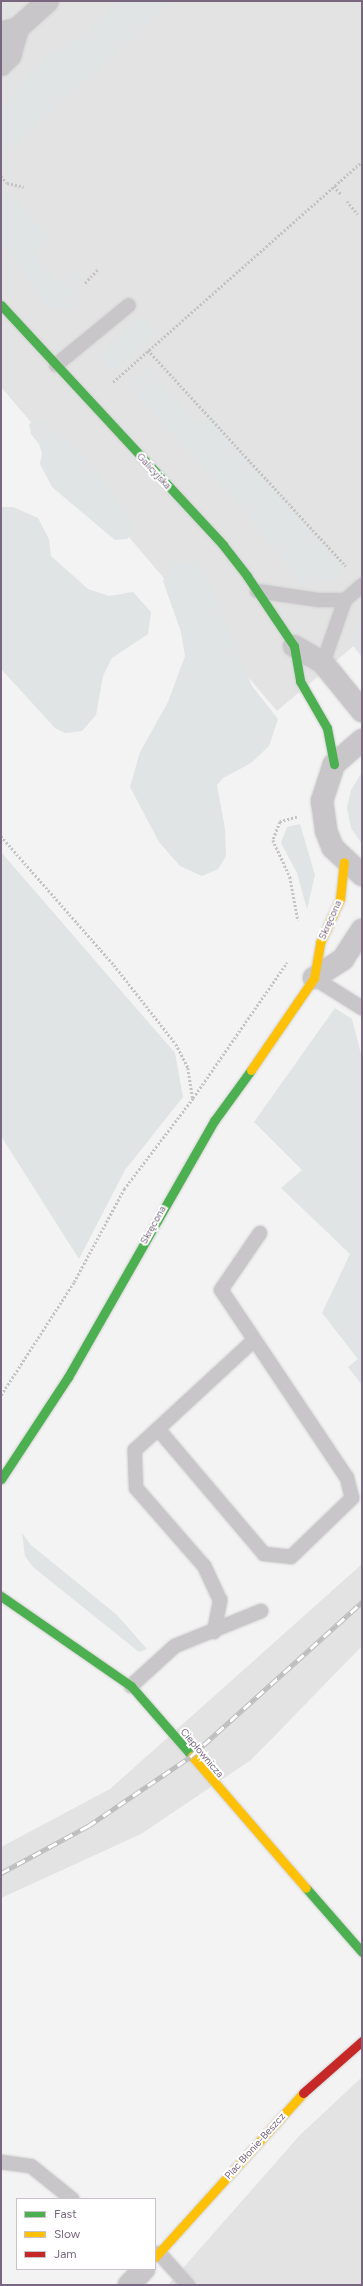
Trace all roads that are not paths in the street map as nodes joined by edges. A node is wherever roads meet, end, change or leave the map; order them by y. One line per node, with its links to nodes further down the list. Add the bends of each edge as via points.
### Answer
1 (48, 1): 2 (street)
2 (9, 30): 3 (street, via 10,56)
3 (1, 65)
4 (1, 305): 6 (street, Galicyjska)
5 (129, 305): 6 (lane)
6 (56, 365): 8 (street, Galicyjska, via 223,545)
7 (362, 585): 9 (lane)
8 (257, 591): 9 (lane, via 319,600); 10 (street, Galicyjska)
9 (345, 600): 11 (lane)
10 (294, 646): 11 (street, Galicyjska); 14 (street, Galicyjska, via 300,682 327,728)
11 (323, 663): 12 (street, Galicyjska)
12 (362, 711)
13 (362, 740): 14 (street)
14 (334, 764): 15 (street, via 324,788 322,814 331,842)
15 (344, 862): 16 (street); 18 (street, Skręcona, via 340,899 320,943)
16 (362, 875)
17 (362, 930): 18 (street, Skręcona, via 343,959)
18 (309, 987): 19 (lane); 23 (street, Skręcona, via 228,1098 171,1192 68,1377)
19 (362, 1008)
20 (260, 1233): 21 (lane, via 220,1290)
21 (252, 1342): 22 (lane); 22 (lane, via 347,1478 352,1498 291,1557 264,1554)
22 (158, 1429): 26 (lane, via 135,1450 136,1488 204,1566 220,1600)
23 (1, 1479)
24 (1, 1596): 27 (street, Ciepłownicza)
25 (260, 1611): 26 (lane)
26 (214, 1632): 27 (lane, via 175,1646)
27 (131, 1686): 28 (street, Ciepłownicza)
28 (362, 1952)
29 (362, 2041): 32 (street, Plac Błonie-Beszcz, via 300,2096)
30 (1, 2162): 31 (lane, via 17,2162 37,2170)
31 (71, 2198)
32 (157, 2255): 35 (lane)
33 (143, 2270): 34 (street)
34 (129, 2285)
35 (188, 2285)

